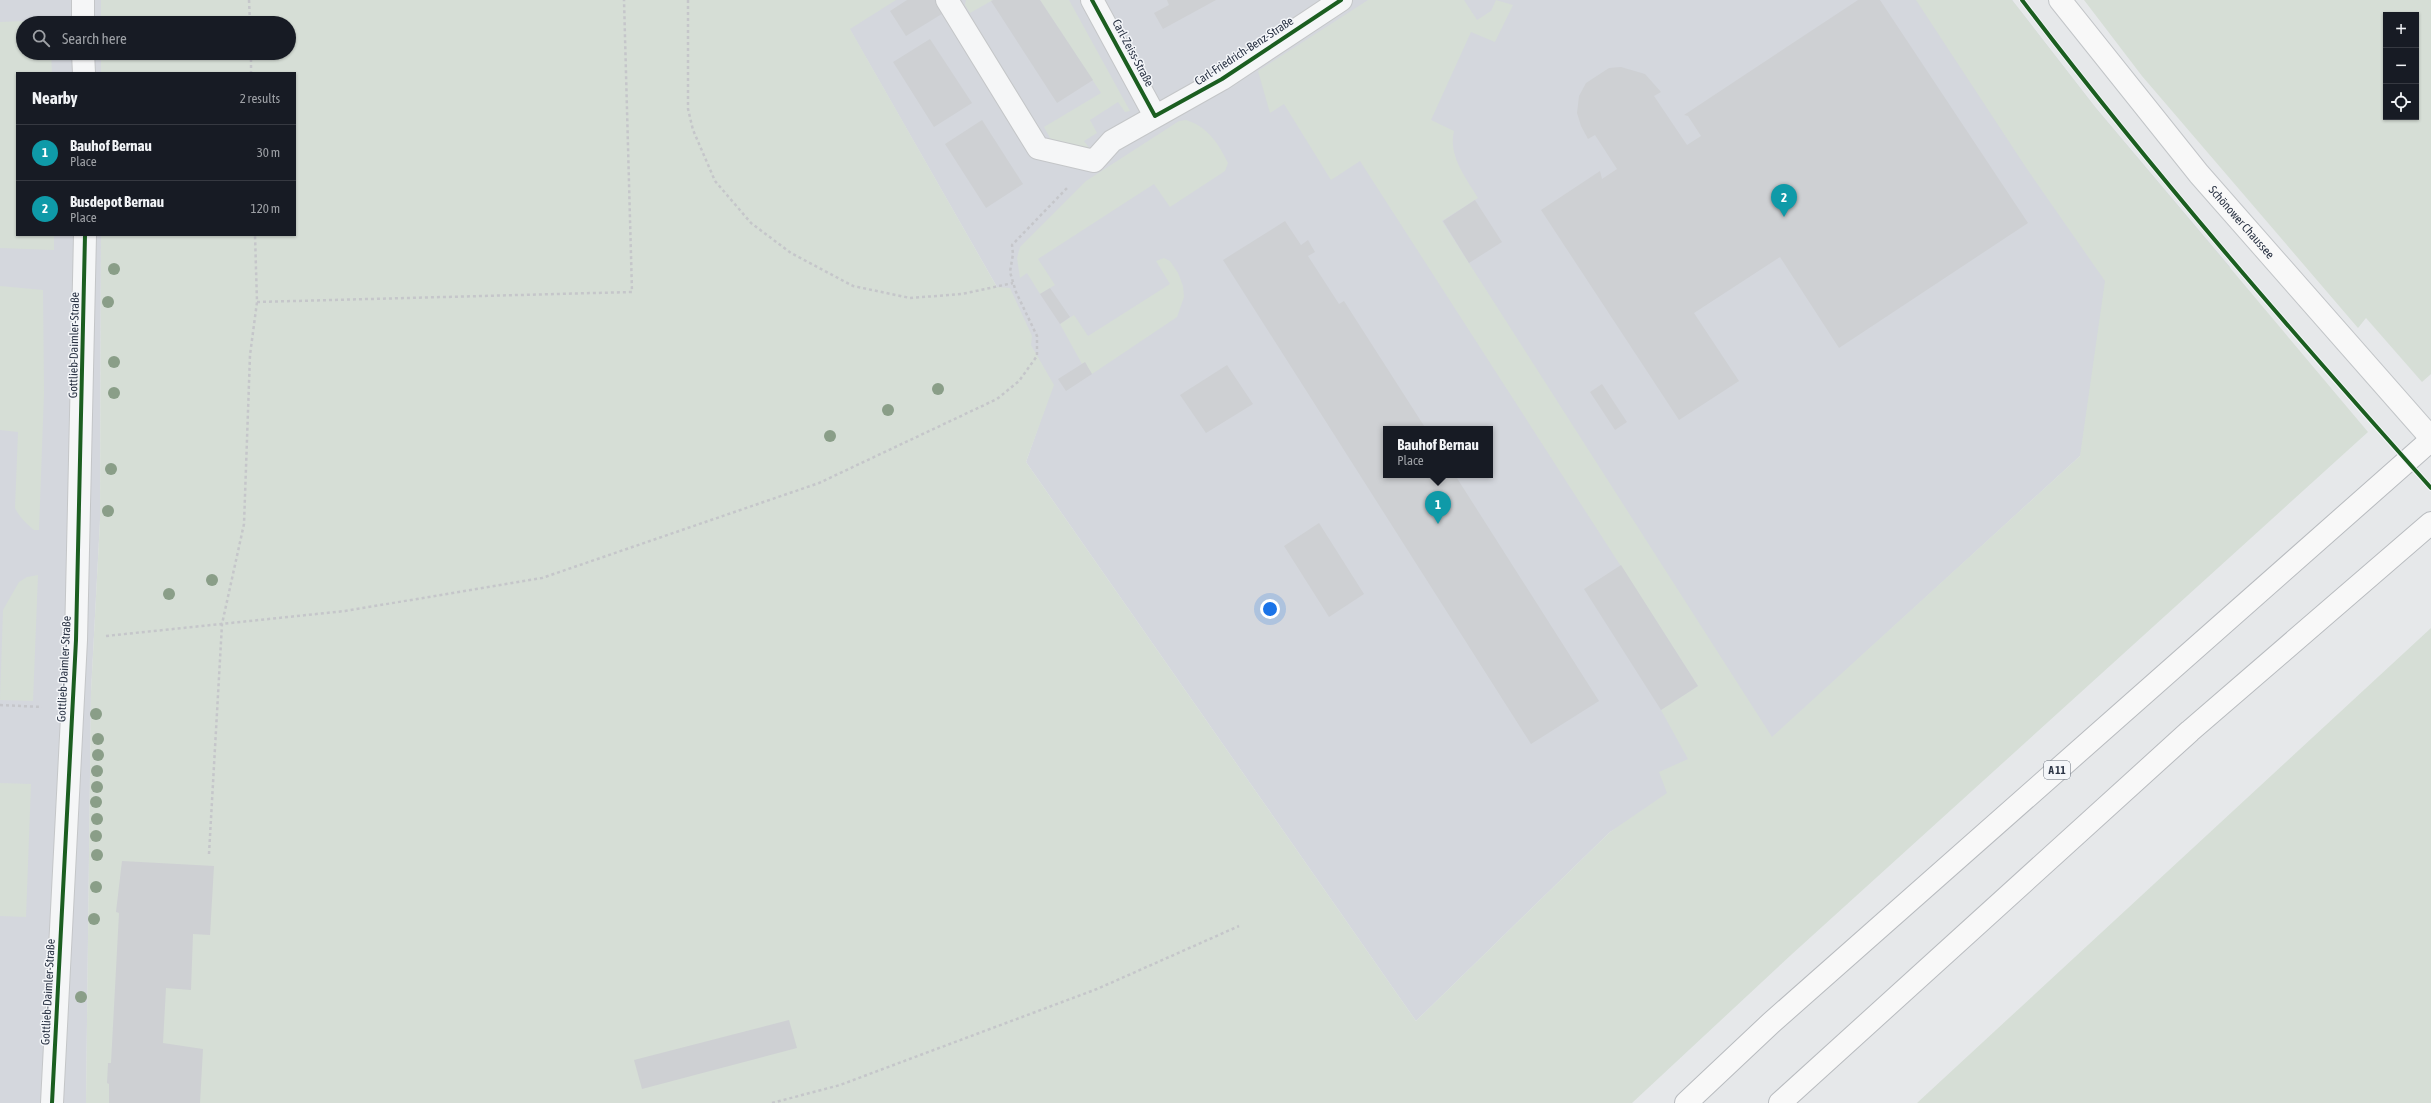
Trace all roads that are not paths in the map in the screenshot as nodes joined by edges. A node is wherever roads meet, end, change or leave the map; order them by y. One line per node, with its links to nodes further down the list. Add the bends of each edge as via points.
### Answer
1 (83, 0): 6 (street)
2 (947, 0): 9 (street, Carl-Friedrich-Benz-Straße, via 1038,148 1094,161 1112,141)
3 (1092, 0): 9 (street, Carl-Zeiss-Straße)
4 (1341, 0): 9 (street, Carl-Friedrich-Benz-Straße, via 1222,79)
5 (2060, 0): 11 (main road, Schönower Chaussee, via 2199,174)
6 (83, 16)
7 (84, 60): 8 (street)
8 (84, 72)
9 (1155, 116)
10 (85, 236): 13 (street, Gottlieb-Daimler-Straße, via 76,640)
11 (2431, 439): 14 (main road, A 11, via 1771,1023)
12 (2431, 523): 15 (main road, via 2190,731)
13 (52, 1103)
14 (1686, 1103)
15 (1780, 1103)

